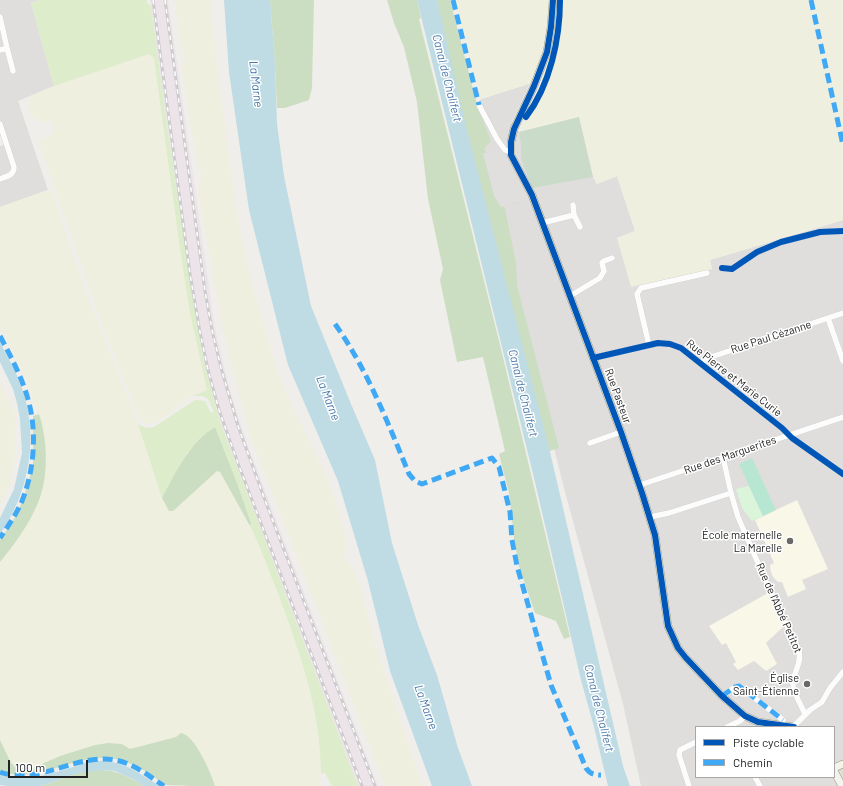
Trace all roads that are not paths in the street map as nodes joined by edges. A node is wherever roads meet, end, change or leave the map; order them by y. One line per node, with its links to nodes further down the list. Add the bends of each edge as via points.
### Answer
1 (553, 0): 8 (street, Rue Pasteur, via 549,44 544,64 514,129)
2 (0, 17): 3 (street)
3 (7, 48): 4 (street); 5 (street)
4 (0, 50)
5 (13, 71)
6 (479, 105): 8 (street, via 497,139 505,150)
7 (0, 124): 9 (street, via 14,172)
8 (511, 152): 12 (street, Rue Pasteur, via 513,161 532,195)
9 (0, 179)
10 (573, 206): 11 (street)
11 (574, 215): 12 (street); 13 (street)
12 (542, 224): 18 (street, Rue Pasteur)
13 (580, 227)
14 (843, 231): 16 (street, via 820,232 781,242 757,252 732,268)
15 (612, 258): 18 (street, via 602,263 604,271 600,278)
16 (722, 268)
17 (708, 273): 21 (street, via 638,290)
18 (570, 296): 22 (street, Rue Pasteur)
19 (843, 313): 20 (street, Rue Paul Cézanne)
20 (828, 318): 23 (street); 24 (street, Rue Paul Cézanne, via 708,358)
21 (649, 345): 22 (street, Rue Pierre et Marie Curie); 24 (street, Rue Pierre et Marie Curie, via 658,343 682,348)
22 (593, 358): 26 (street, Rue Pasteur)
23 (843, 362)
24 (701, 363): 27 (street, Rue Pierre et Marie Curie)
25 (843, 417): 27 (street, Rue des Marguerites)
26 (621, 432): 28 (street); 31 (street, Rue Pasteur)
27 (789, 435): 29 (street, Rue des Marguerites); 30 (street, Rue Pierre et Marie Curie)
28 (590, 443)
29 (723, 457): 31 (street, Rue des Marguerites); 32 (street, Rue de l'Abbé Petitot)
30 (843, 474)
31 (640, 485): 33 (street, Rue Pasteur)
32 (731, 493): 33 (street); 36 (street, Rue de l'Abbé Petitot, via 742,528 799,651 801,658 793,688)
33 (650, 517): 35 (street, Rue Pasteur, via 655,535 668,626 678,648)
34 (843, 672): 36 (street, via 822,702)
35 (722, 696): 37 (street, Rue Pasteur); 38 (street, via 739,686)
36 (805, 714): 41 (street)
37 (745, 716): 39 (street); 40 (street, via 758,722)
38 (783, 720)
39 (729, 726)
40 (787, 726)
41 (795, 726)
42 (695, 742): 44 (street, via 680,750 679,755)
43 (839, 768): 45 (street)
44 (689, 786)
45 (842, 786)

